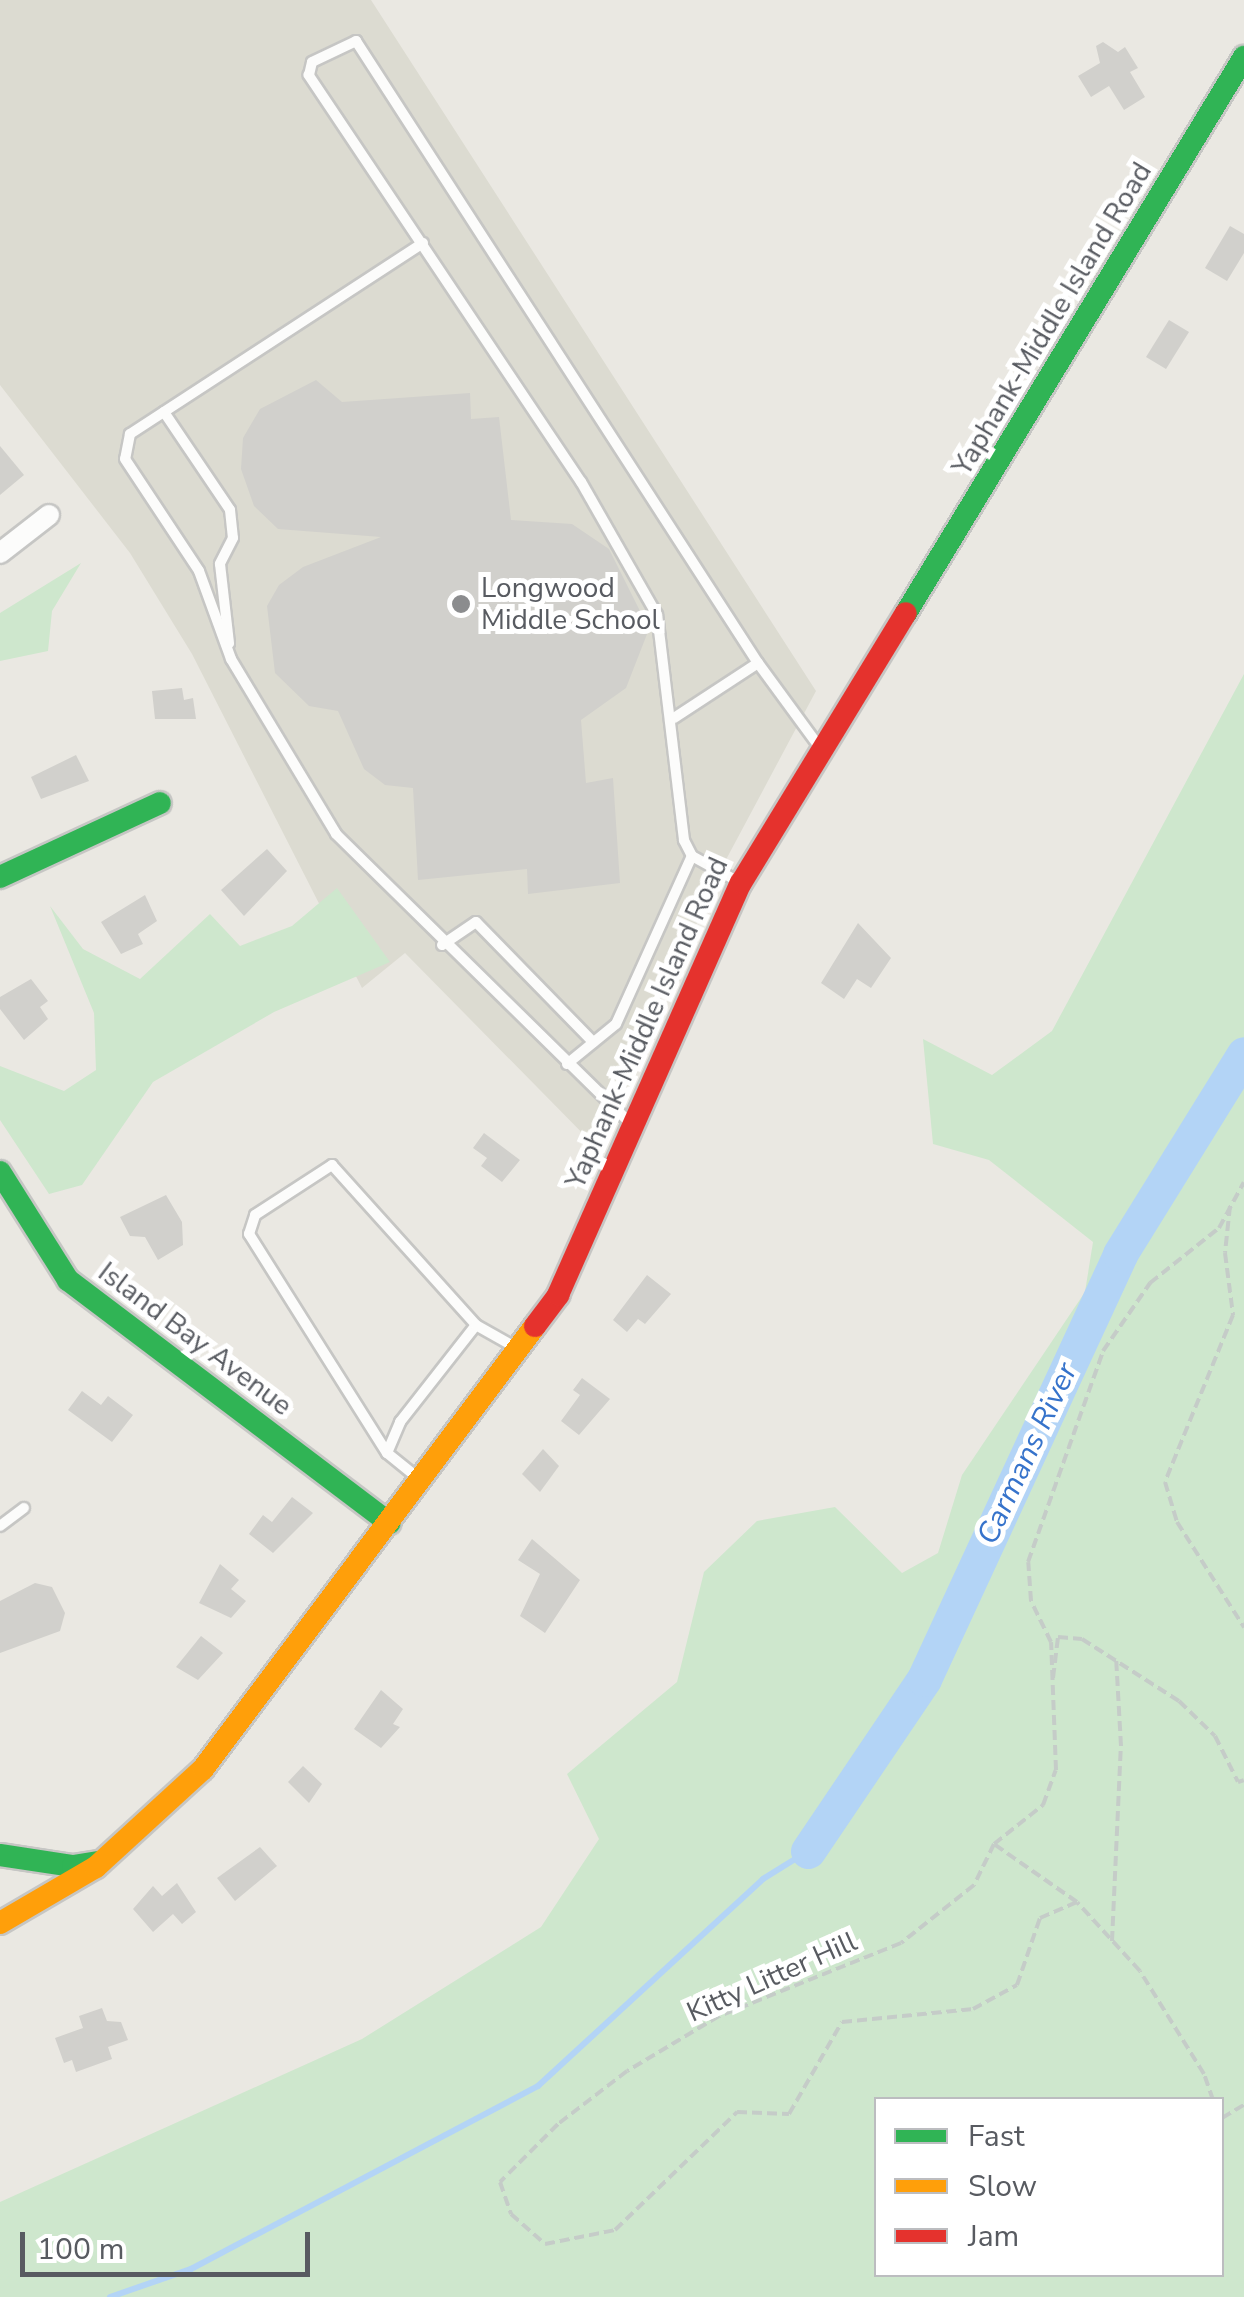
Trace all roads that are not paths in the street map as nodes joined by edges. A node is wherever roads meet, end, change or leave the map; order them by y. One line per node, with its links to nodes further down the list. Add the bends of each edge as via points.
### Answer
1 (1244, 57): 9 (main road, Yaphank-Middle Island Road, via 998,468)
2 (423, 244): 3 (lane); 7 (lane, via 309,75 312,62 352,38); 8 (lane, via 581,482 657,615)
3 (164, 412): 6 (lane, via 230,510 233,538 220,564); 6 (lane, via 130,434 125,459 199,571)
4 (49, 516): 5 (street)
5 (0, 553)
6 (231, 659): 14 (lane, via 336,834)
7 (758, 663): 8 (lane); 9 (lane)
8 (674, 718): 11 (lane, via 684,840)
9 (818, 746): 13 (main road, Yaphank-Middle Island Road)
10 (160, 803): 12 (main road)
11 (692, 856): 13 (lane); 15 (lane, via 616,1024)
12 (0, 877)
13 (740, 882): 17 (main road, Yaphank-Middle Island Road)
14 (442, 944): 15 (lane, via 476,922); 16 (lane)
15 (593, 1042): 16 (lane)
16 (567, 1064): 17 (lane)
17 (632, 1125): 20 (main road, Yaphank-Middle Island Road, via 558,1295)
18 (0, 1172): 24 (main road, Island Bay Avenue, via 78,1290)
19 (476, 1325): 20 (lane); 21 (lane, via 400,1422); 21 (lane, via 332,1164 255,1216 249,1234)
20 (516, 1348): 22 (main road, Yaphank-Middle Island Road)
21 (387, 1452): 22 (lane)
22 (419, 1479): 24 (main road, Yaphank-Middle Island Road)
23 (24, 1508): 25 (lane)
24 (390, 1523): 27 (main road, Yaphank-Middle Island Road, via 203,1769)
25 (0, 1526)
26 (0, 1855): 27 (main road, via 73,1866)
27 (104, 1860): 28 (main road, Yaphank-Middle Island Road)
28 (2, 1918)

